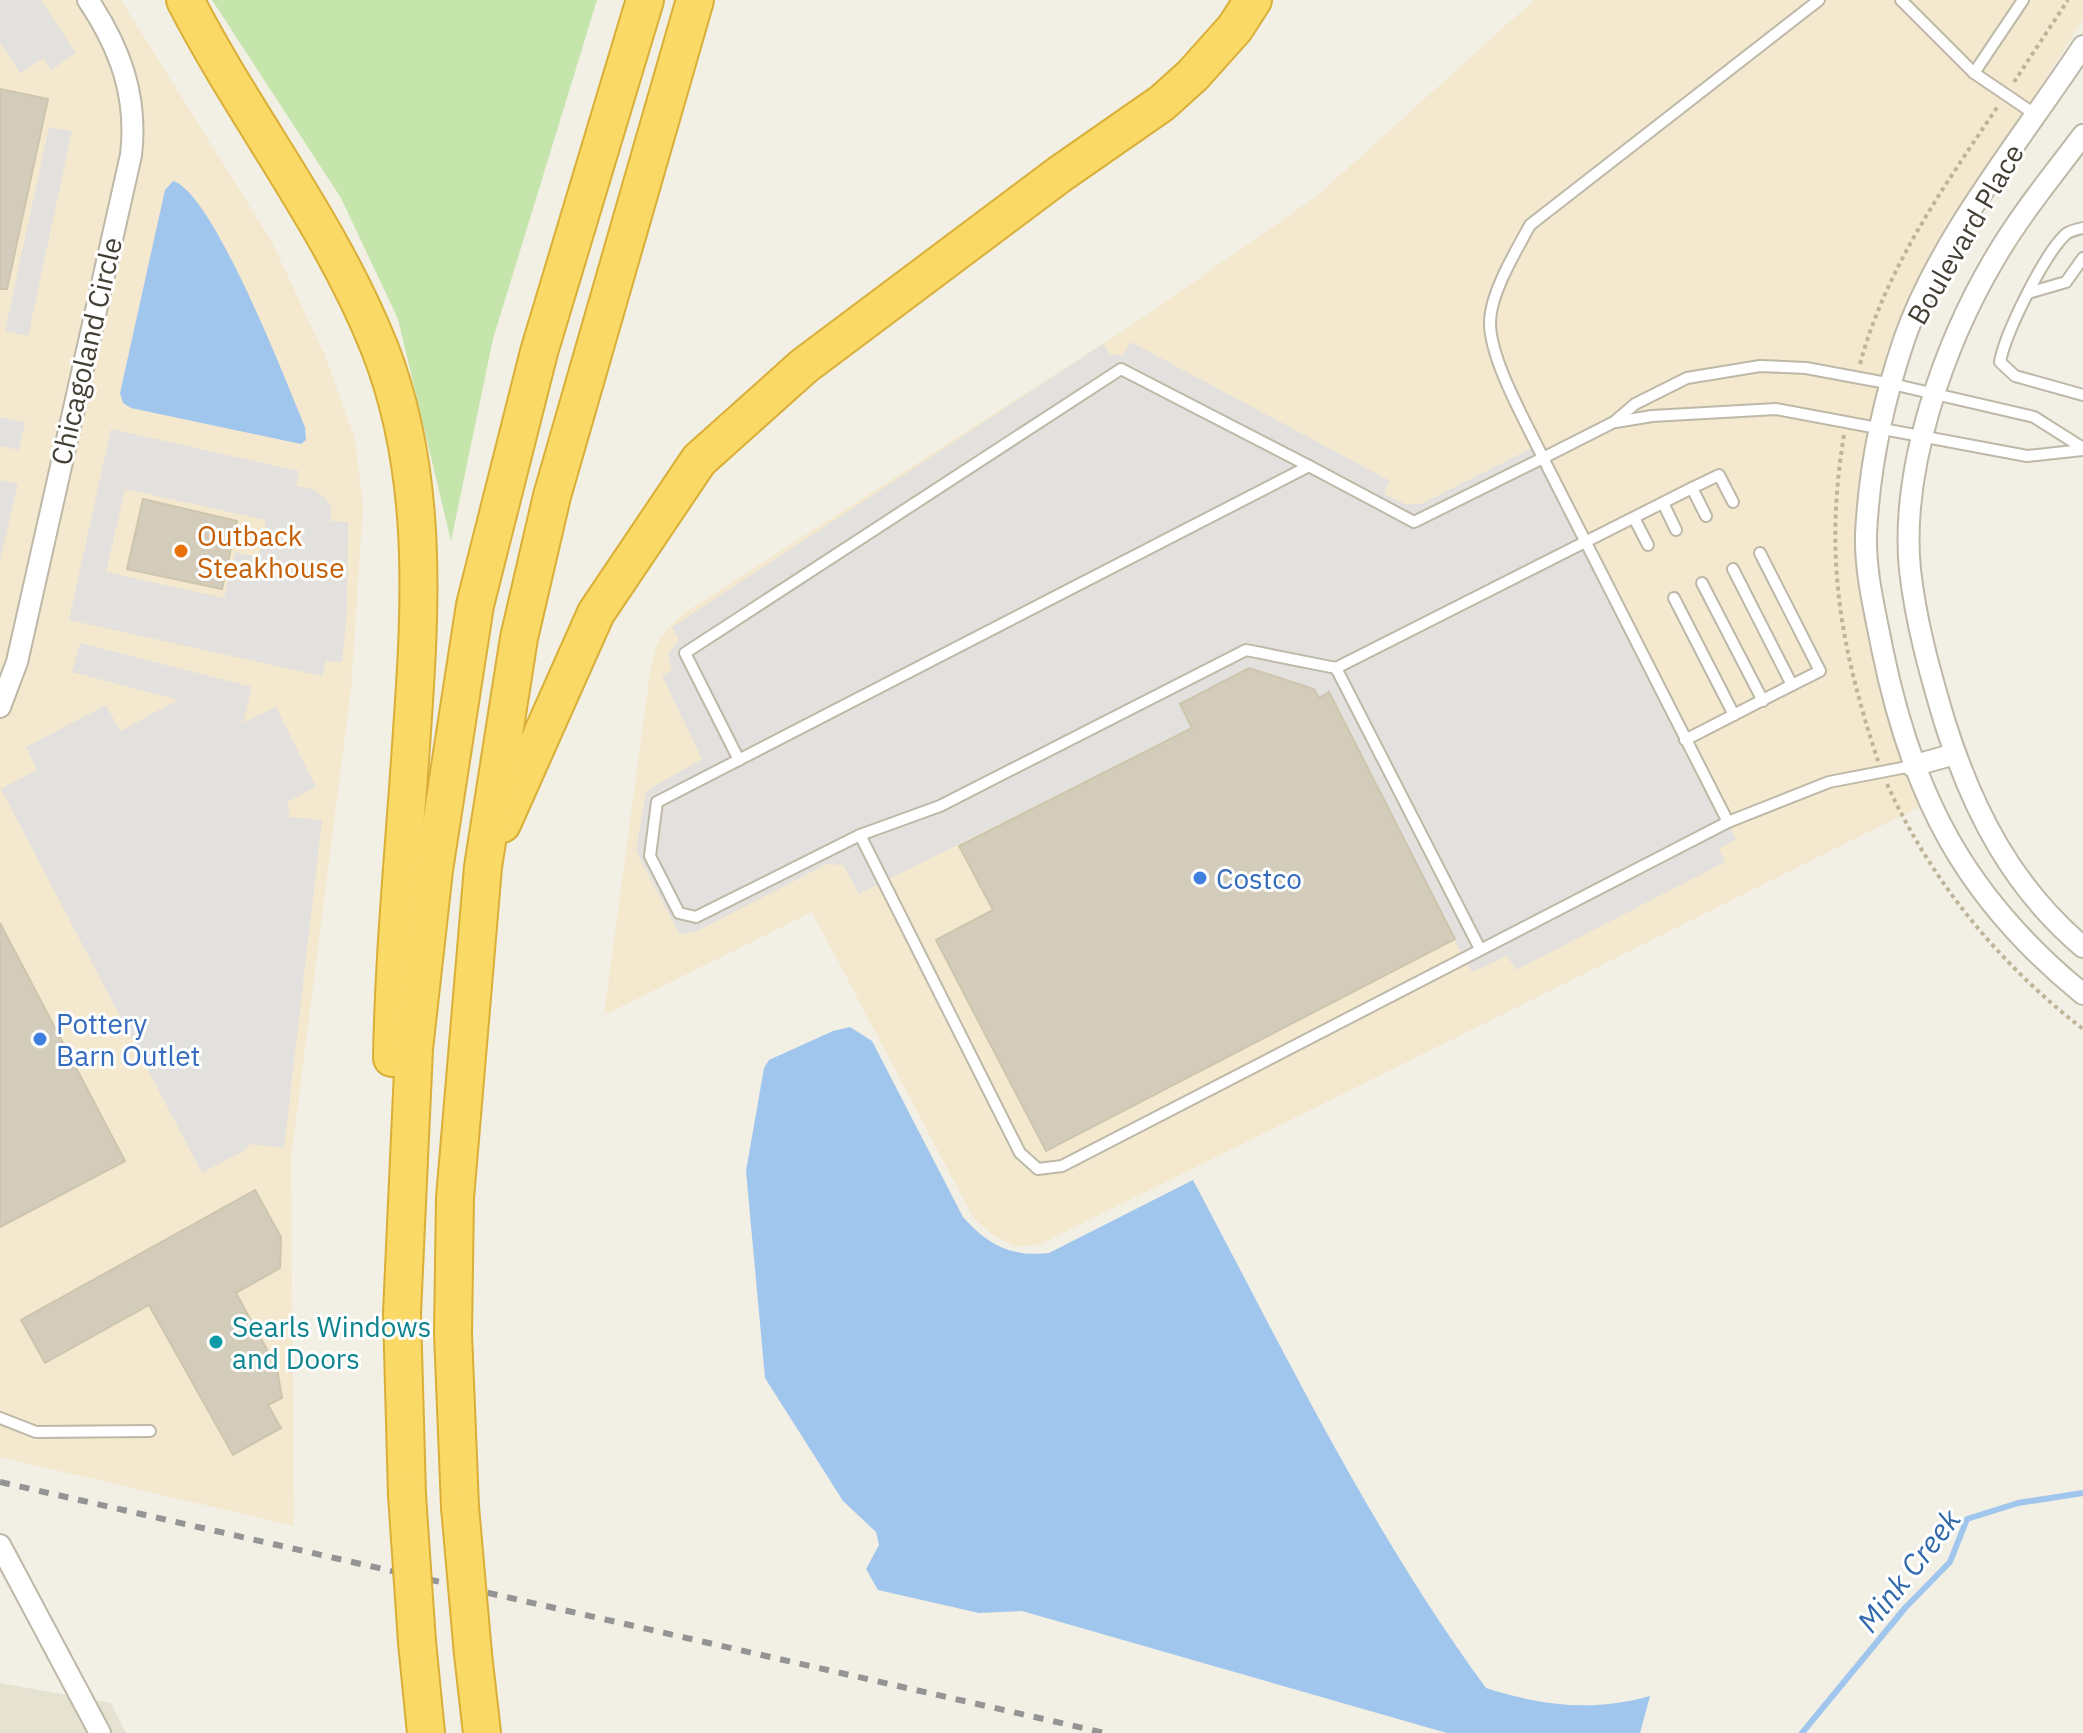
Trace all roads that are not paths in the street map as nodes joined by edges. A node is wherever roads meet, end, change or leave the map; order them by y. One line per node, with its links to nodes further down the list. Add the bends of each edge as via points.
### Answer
1 (88, 0): 40 (street, Chicagoland Circle, via 116,49 130,87 135,123 17,662)
2 (185, 0): 52 (highway, via 347,276 381,351 407,448 419,523 421,607 393,1010 392,1119)
3 (645, 0): 52 (highway, via 539,352 475,605 434,870 414,1049)
4 (695, 0): 48 (highway, via 552,496 519,638)
5 (1253, 0): 48 (highway, via 1235,28 1162,103 804,366 699,460 596,613)
6 (1819, 0): 23 (lane, via 1530,225 1506,270 1490,321 1504,378)
7 (1901, 0): 10 (lane)
8 (2023, 0): 10 (lane)
9 (2083, 46): 11 (street, Boulevard Place)
10 (1974, 73): 11 (lane)
11 (2036, 115): 16 (street, Boulevard Place, via 1938,269 1905,338)
12 (2083, 135): 17 (street, Boulevard Place, via 1996,256 1961,320)
13 (2083, 228): 15 (lane, via 2066,234)
14 (2083, 258): 15 (lane, via 2066,282)
15 (2028, 293): 18 (lane, via 2004,340 2000,362 2015,376)
16 (1892, 384): 17 (lane); 19 (lane, via 1806,368 1716,371 1687,378 1635,404); 20 (street, Boulevard Place)
17 (1937, 393): 21 (street, Boulevard Place); 22 (lane, via 2034,417)
18 (2083, 395)
19 (1614, 422): 20 (lane, via 1776,409); 23 (lane)
20 (1881, 427): 21 (lane); 45 (street, Boulevard Place, via 1866,537 1869,582)
21 (1924, 436): 22 (lane, via 2027,456); 43 (street, Boulevard Place, via 1912,502 1910,568 1926,661)
22 (2083, 449)
23 (1543, 458): 24 (lane, via 1414,522); 31 (lane)
24 (1309, 466): 44 (lane); 44 (lane, via 1121,369 685,653)
25 (1692, 488): 26 (lane, via 1719,475); 27 (lane); 28 (lane)
26 (1733, 502)
27 (1663, 503): 29 (lane); 30 (lane)
28 (1706, 516)
29 (1634, 518): 31 (lane); 32 (lane)
30 (1676, 530)
31 (1585, 542): 37 (lane); 42 (lane)
32 (1648, 545)
33 (1760, 553): 38 (lane, via 1820,671)
34 (1733, 569): 38 (lane)
35 (1702, 583): 39 (lane)
36 (1674, 598): 41 (lane)
37 (1336, 668): 47 (lane, via 1246,650 940,806); 50 (lane)
38 (1792, 685): 39 (lane)
39 (1763, 701): 41 (lane)
40 (0, 707)
41 (1734, 715): 42 (lane)
42 (1685, 740): 46 (lane)
43 (1955, 754): 45 (street); 49 (street, Boulevard Place, via 1974,807 2008,863 2056,924)
44 (739, 760): 47 (lane, via 657,802 650,856 679,913 696,917)
45 (1912, 766): 46 (lane, via 1829,782); 51 (street, Boulevard Place, via 1945,839 1989,899 2047,965)
46 (1728, 822): 50 (lane)
47 (860, 835): 50 (lane, via 1020,1153 1038,1169 1062,1166)
48 (483, 867): 58 (highway, bridge, via 455,1198 453,1333 460,1507)
49 (2083, 947)
50 (1480, 949)
51 (2083, 994)
52 (405, 1197): 57 (highway, bridge, via 407,1495)
53 (0, 1418): 54 (lane, via 36,1432)
54 (150, 1431)
55 (0, 1545): 56 (street)
56 (100, 1733)
57 (426, 1733)
58 (482, 1733)

